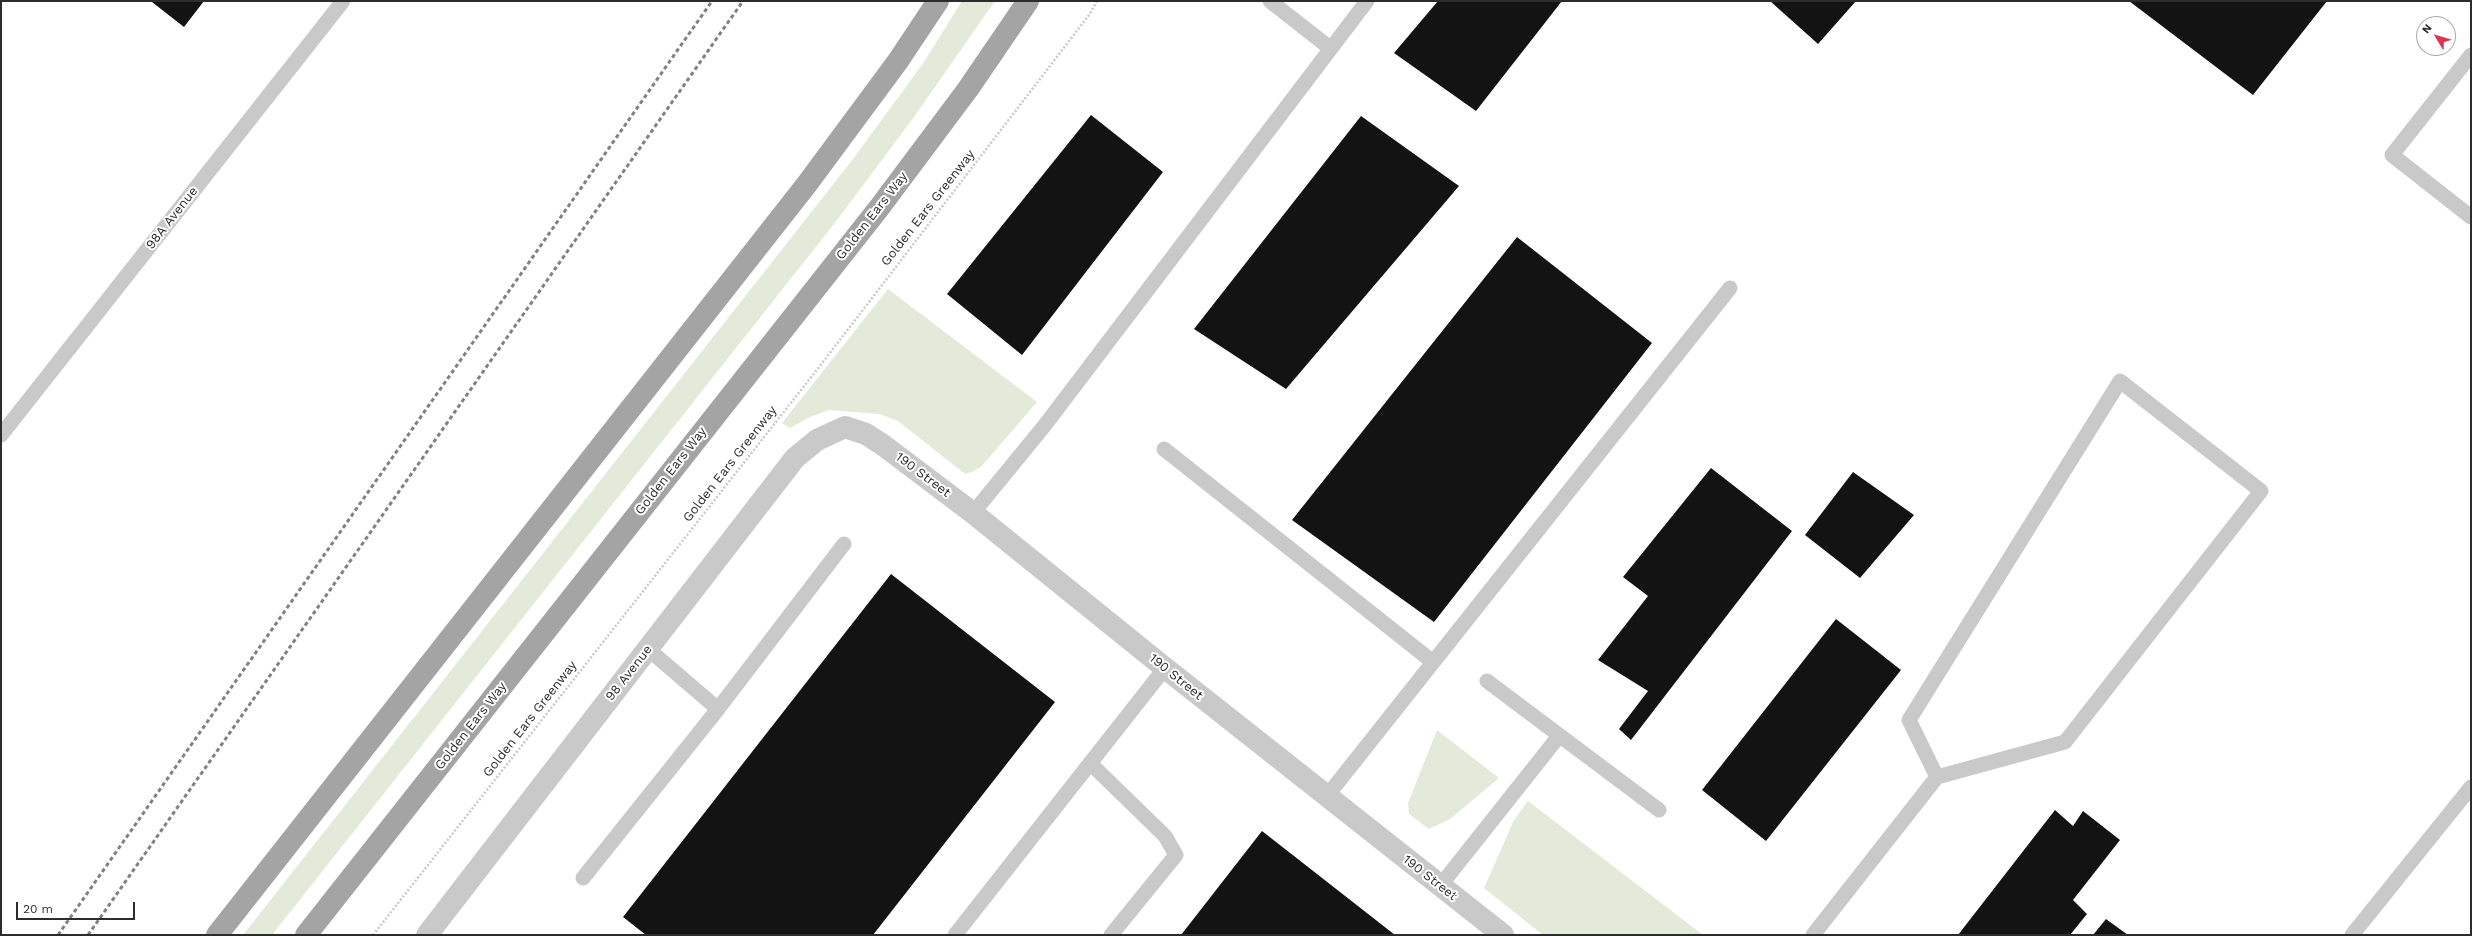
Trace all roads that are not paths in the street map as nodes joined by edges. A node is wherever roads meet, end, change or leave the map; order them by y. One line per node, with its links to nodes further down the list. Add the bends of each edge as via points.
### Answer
1 (343, 1): 11 (lane, 98A Avenue)
2 (938, 1): 28 (main road, via 898,61 807,184)
3 (1028, 1): 29 (main road, Golden Ears Way, via 968,89 879,208)
4 (1270, 1): 6 (lane)
5 (1367, 1): 6 (lane)
6 (1330, 48): 13 (lane, via 1045,425)
7 (2471, 55): 8 (lane, via 2392,155)
8 (2471, 218)
9 (1730, 288): 16 (lane)
10 (844, 428): 13 (street, 190 Street, via 866,434 883,445); 15 (street, 98 Avenue, via 817,440 795,458)
11 (1, 435)
12 (1164, 448): 16 (lane)
13 (973, 513): 17 (street, 190 Street)
14 (844, 544): 19 (lane)
15 (648, 649): 19 (lane); 30 (street, 98 Avenue)
16 (1433, 662): 24 (lane)
17 (1165, 668): 21 (lane); 24 (street, 190 Street)
18 (1487, 681): 20 (lane)
19 (718, 709): 26 (lane)
20 (1559, 736): 25 (lane); 27 (lane)
21 (1090, 763): 31 (lane); 32 (lane, via 1165,836 1176,855)
22 (1937, 777): 22 (lane, via 2065,742 2261,491 2120,381 1909,720); 34 (lane)
23 (2471, 787): 35 (lane)
24 (1327, 796): 27 (street, 190 Street)
25 (1659, 810)
26 (583, 878)
27 (1440, 886): 33 (street, 190 Street)
28 (217, 935)
29 (306, 935)
30 (427, 935)
31 (955, 935)
32 (1111, 935)
33 (1503, 935)
34 (1813, 935)
35 (2352, 935)

